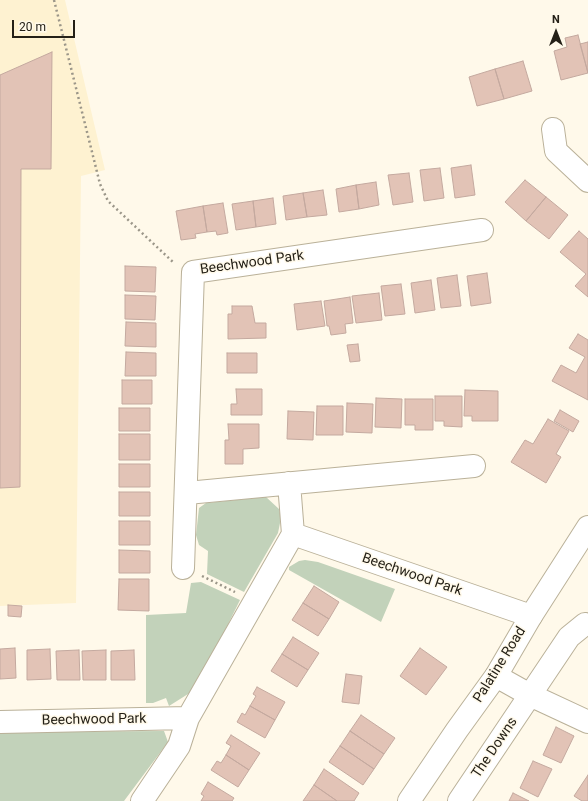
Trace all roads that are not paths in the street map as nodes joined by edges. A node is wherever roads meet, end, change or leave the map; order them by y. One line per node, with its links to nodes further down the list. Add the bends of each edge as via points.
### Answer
1 (553, 129): 2 (street, via 556,151)
2 (588, 181)
3 (482, 230): 6 (street, Beechwood Park, via 193,272)
4 (474, 466): 5 (street)
5 (289, 483): 6 (street); 8 (street)
6 (187, 493): 9 (street, Beechwood Park)
7 (588, 527): 10 (street, Palatine Road)
8 (293, 534): 10 (street, Beechwood Park); 14 (street)
9 (183, 568)
10 (531, 616): 12 (street, Palatine Road)
11 (585, 624): 13 (street, The Downs, via 569,637)
12 (496, 676): 13 (street); 18 (street, Palatine Road)
13 (530, 695): 16 (street); 19 (street, The Downs)
14 (188, 718): 15 (street, Beechwood Park); 17 (street, via 179,746)
15 (0, 722)
16 (588, 722)
17 (142, 801)
18 (409, 801)
19 (459, 801)

